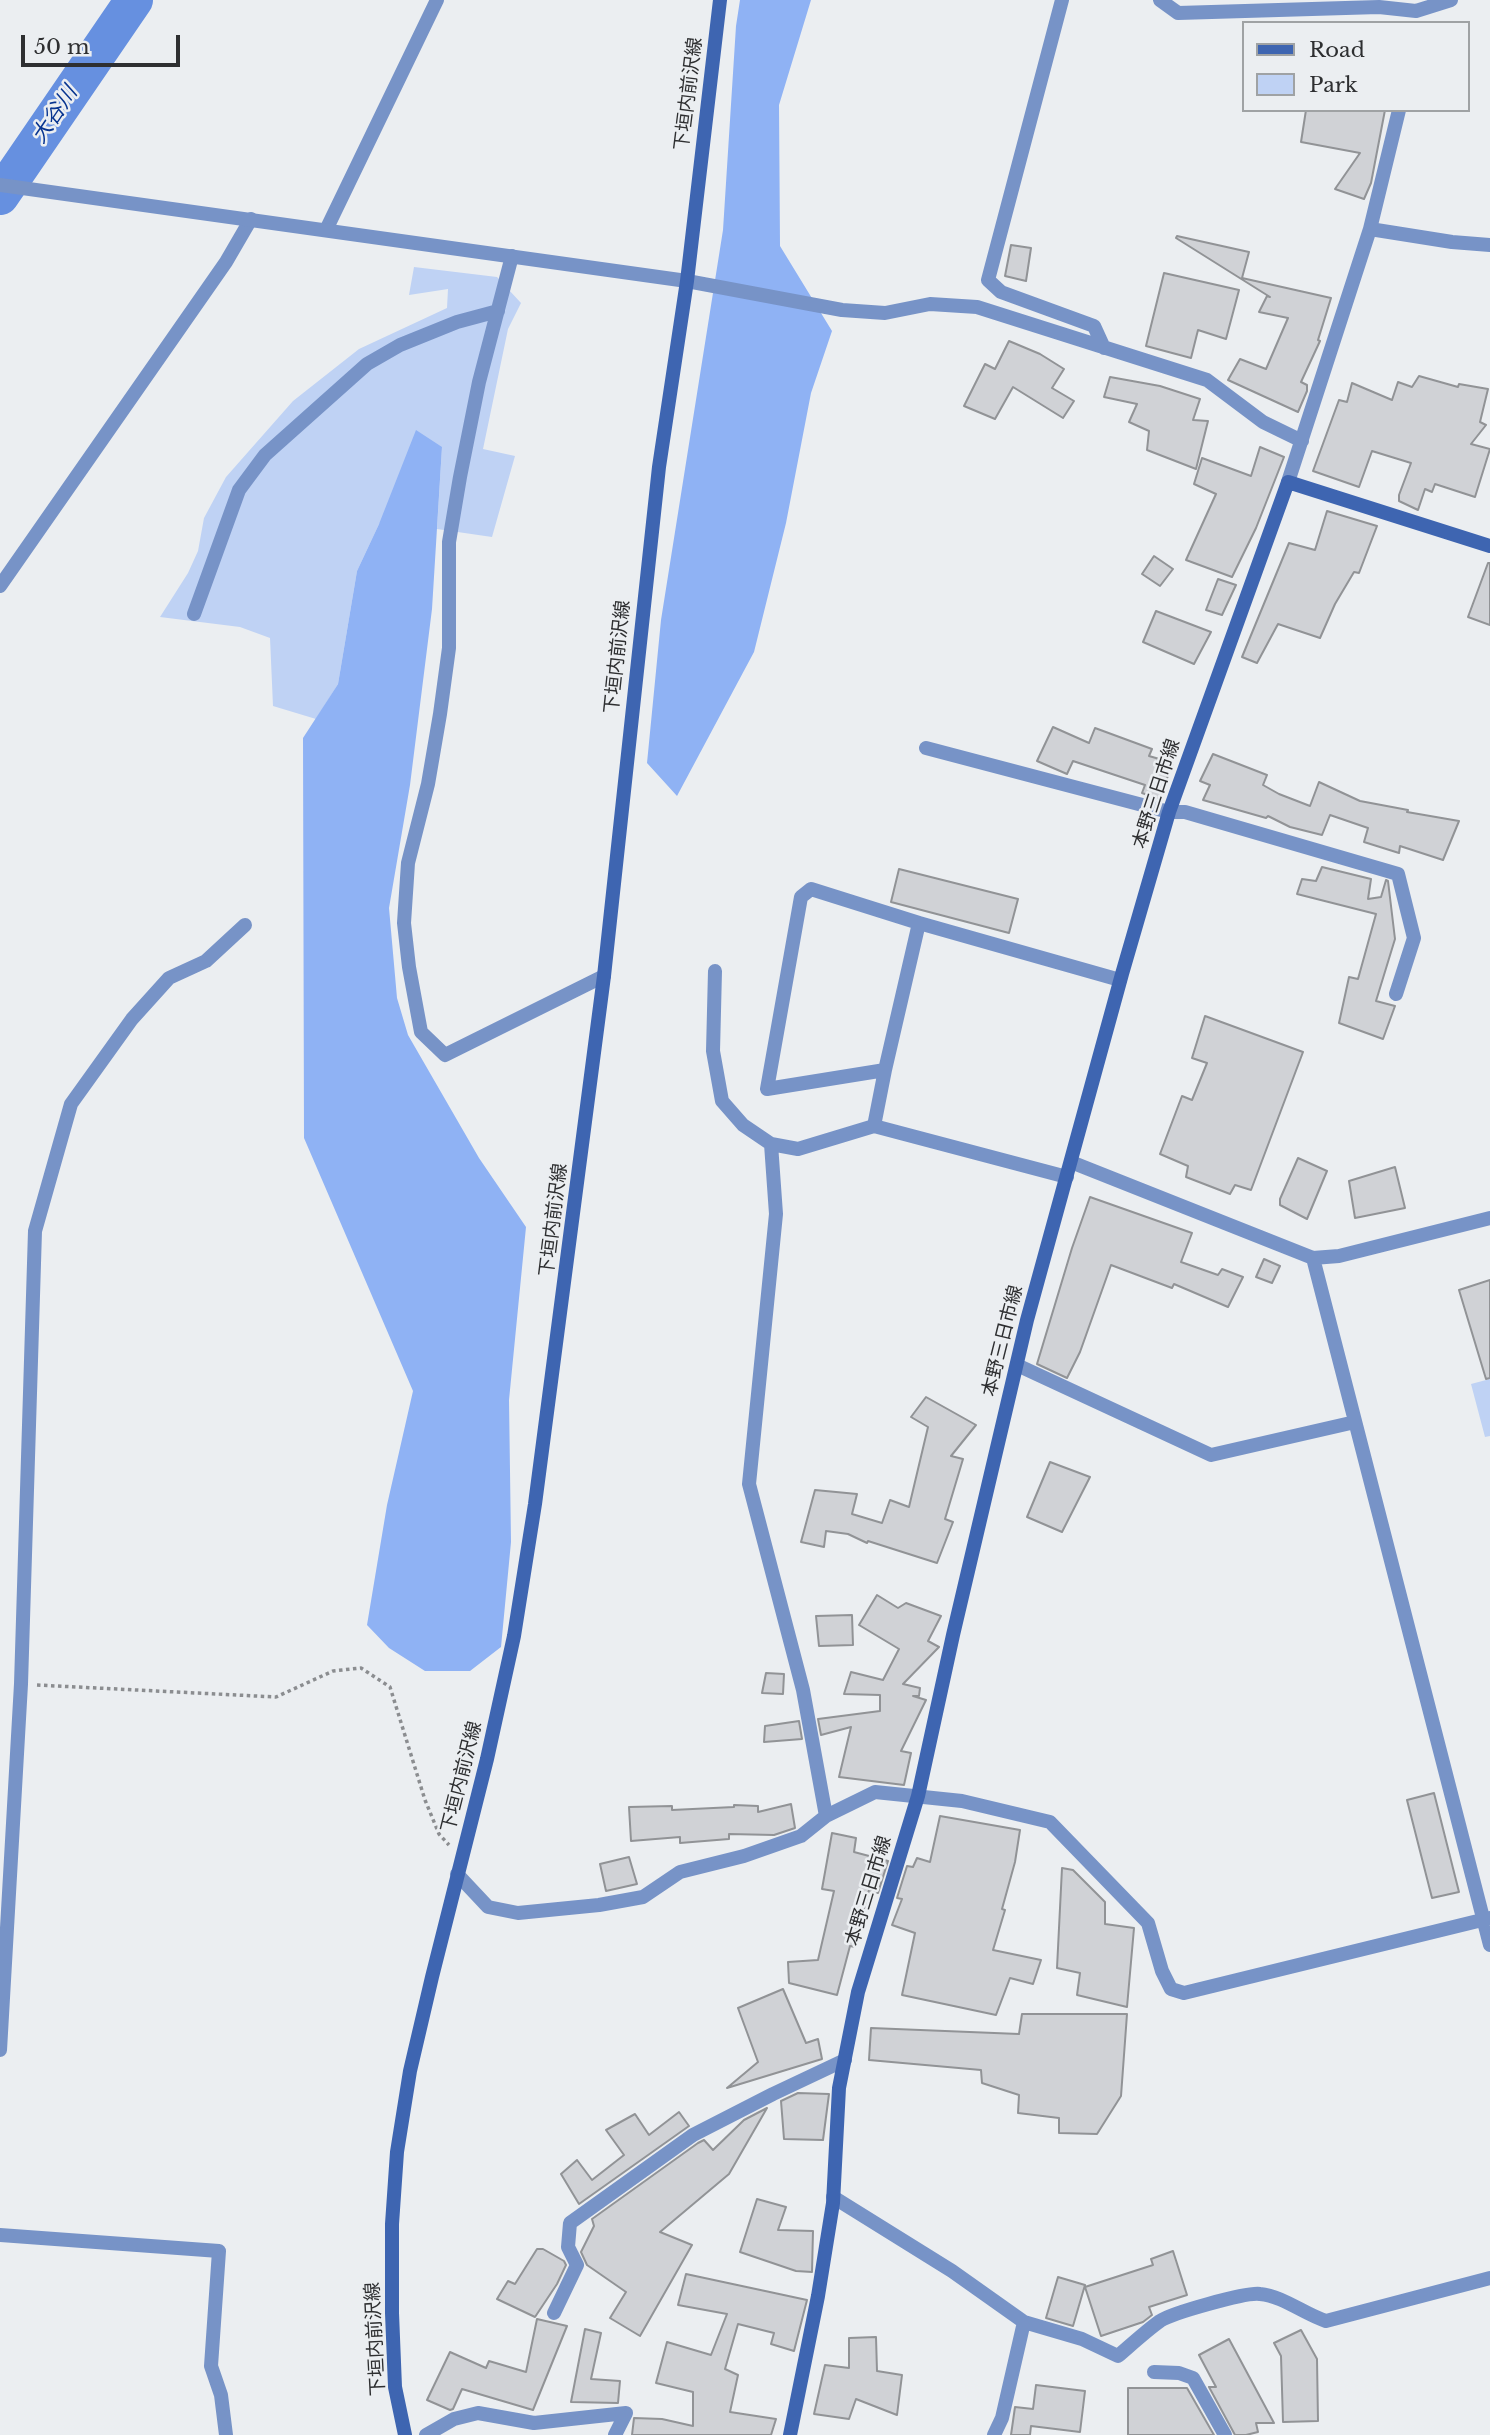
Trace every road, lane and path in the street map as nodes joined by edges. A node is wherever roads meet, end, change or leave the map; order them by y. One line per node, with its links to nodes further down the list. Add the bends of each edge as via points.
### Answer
1 (437, 0): 11 (street)
2 (720, 0): 14 (main road, 下垣内前沢線)
3 (1062, 0): 16 (street, via 988,280 1000,292 1094,327)
4 (1160, 0): 6 (street, via 1178,13 1379,7)
5 (1451, 0): 6 (street)
6 (1415, 11)
7 (1399, 112): 10 (street)
8 (0, 185): 9 (street)
9 (251, 219): 11 (street); 20 (street, via 226,262)
10 (1370, 229): 12 (street); 17 (street)
11 (326, 230): 13 (street)
12 (1490, 245)
13 (512, 256): 14 (street); 15 (street)
14 (687, 281): 16 (street, via 842,310 885,313 930,304 977,307); 27 (main road, 下垣内前沢線, via 659,467)
15 (498, 311): 21 (street, via 457,322 367,363 265,455 239,490); 27 (street, via 479,382 449,542 449,648 428,784 408,863 404,923 421,1032 445,1055)
16 (1104, 348): 17 (street, via 1207,380 1263,422)
17 (1302, 441): 18 (street)
18 (1288, 482): 19 (main road); 23 (main road, 本野三日市線)
19 (1490, 546)
20 (0, 586)
21 (194, 614)
22 (926, 748): 23 (street)
23 (1169, 813): 28 (main road, 本野三日市線); 29 (street, via 1185,812 1398,874 1414,938)
24 (919, 923): 28 (street); 30 (street); 30 (street, via 811,890 801,897 767,1089)
25 (245, 925): 39 (street, via 206,961 169,978 132,1019 71,1104 62,1131 35,1231)
26 (715, 971): 32 (street, via 713,1051 722,1101 743,1125)
27 (604, 976): 42 (main road, 下垣内前沢線, via 514,1636)
28 (1120, 980): 33 (main road, 本野三日市線)
29 (1396, 994)
30 (885, 1070): 31 (street)
31 (874, 1126): 32 (street, via 798,1149); 34 (street)
32 (771, 1144): 41 (street, via 776,1214 749,1484 803,1690)
33 (1071, 1162): 34 (main road, 本野三日市線); 36 (street)
34 (1067, 1177): 37 (main road, 本野三日市線)
35 (1490, 1218): 36 (street, via 1339,1256)
36 (1313, 1258): 38 (street)
37 (1017, 1365): 38 (street, via 1211,1455); 40 (main road, 本野三日市線)
38 (1355, 1422): 43 (street)
39 (21, 1684): 42 (path, via 276,1697 333,1671 361,1668 390,1687 425,1800 439,1834 452,1848); 45 (street)
40 (918, 1796): 41 (street, via 875,1792); 43 (street, via 962,1801 1050,1822 1148,1923 1171,1989 1184,1993); 46 (main road, 本野三日市線, via 858,1992)
41 (826, 1816): 42 (street, via 802,1836 680,1871 643,1897 599,1905 518,1913 488,1907)
42 (457, 1874): 54 (main road, 下垣内前沢線, via 410,2071 397,2152 392,2313 395,2387)
43 (1487, 1919): 44 (street)
44 (1490, 1945)
45 (0, 2050)
46 (845, 2060): 47 (main road, 本野三日市線, via 839,2088); 50 (street, via 693,2135 570,2223 568,2247 577,2265)
47 (833, 2197): 51 (street, via 952,2270); 57 (main road, 本野三日市線)
48 (0, 2235): 53 (street, via 219,2251 211,2366 221,2395)
49 (1490, 2278): 51 (street, via 1326,2321 1282,2300 1260,2294 1241,2296 1163,2319 1118,2356 1082,2339)
50 (554, 2313)
51 (1024, 2322): 58 (street)
52 (1154, 2372): 59 (street, via 1193,2378)
53 (226, 2435)
54 (405, 2435)
55 (426, 2435): 56 (street, via 454,2419 478,2413 534,2423 626,2413)
56 (615, 2435)
57 (790, 2435)
58 (994, 2435)
59 (1225, 2435)

